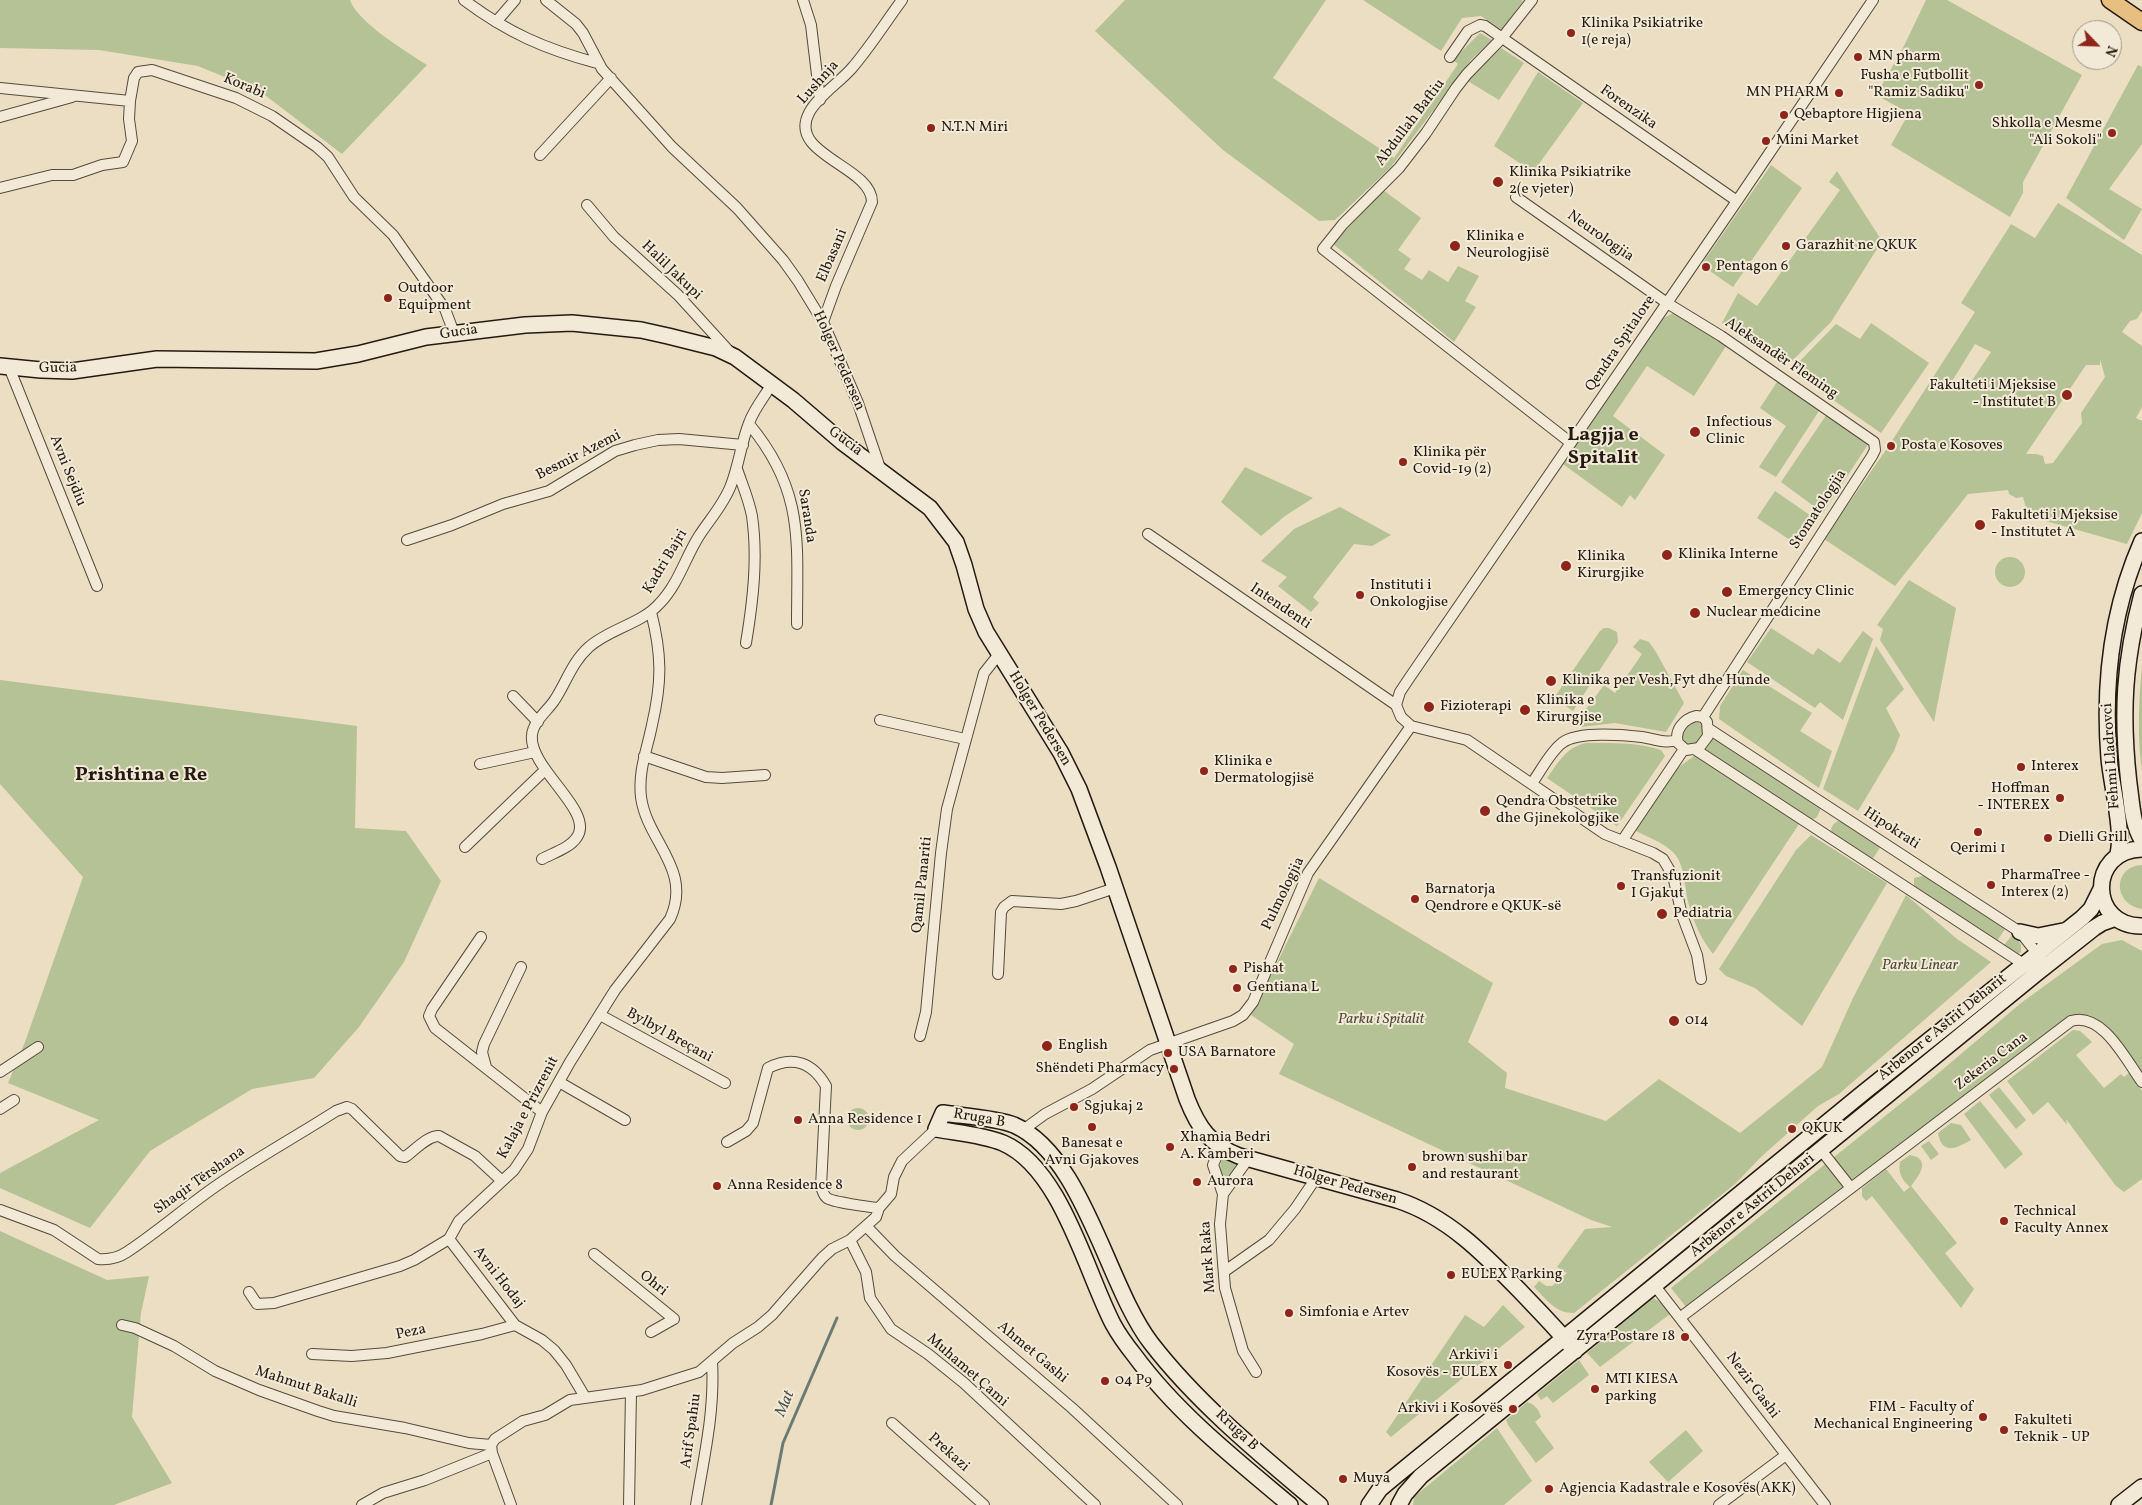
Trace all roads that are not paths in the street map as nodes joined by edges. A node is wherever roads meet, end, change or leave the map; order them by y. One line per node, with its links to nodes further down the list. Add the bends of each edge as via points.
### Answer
1 (464, 0): 9 (street)
2 (514, 0): 9 (street)
3 (546, 0): 13 (street, Holger Pedersen, via 576,24)
4 (803, 0): 17 (street, via 811,25)
5 (902, 0): 17 (street, Lushnja, via 853,67)
6 (1532, 0): 11 (street, Abdullah Baftiu)
7 (1873, 0): 23 (street, Qendra Spitalore)
8 (2110, 0): 10 (main road)
9 (496, 22): 13 (street, via 542,46)
10 (2142, 22)
11 (1502, 38): 12 (street, via 1485,26 1474,27); 23 (street, Forenzika); 33 (street, Abdullah Baftiu, via 1461,81 1399,168 1343,224 1323,249)
12 (1450, 57)
13 (597, 63): 14 (street, Holger Pedersen)
14 (611, 78): 20 (street); 27 (street, Holger Pedersen, via 672,147 737,208 783,260)
15 (0, 88): 16 (street)
16 (77, 95): 18 (street); 19 (street)
17 (820, 100): 24 (street, Lushnja, via 809,114 808,136 815,146 865,184 872,195)
18 (130, 101): 21 (street, Korabi, via 132,141 123,162); 28 (street, Korabi, via 138,72 152,70 236,98 307,139 328,157 354,197 393,236 445,309)
19 (0, 117)
20 (540, 155)
21 (0, 188)
22 (1516, 197): 26 (street, Neurologjia)
23 (1737, 201): 26 (street, Qendra Spitalore)
24 (872, 202): 27 (street, Elbasani)
25 (587, 205): 29 (street, Halil Jakupi, via 614,237 678,295)
26 (1667, 303): 33 (street, Qendra Spitalore); 35 (street, Aleksandër Fleming, via 1789,382 1868,436)
27 (823, 322): 36 (street, Holger Pedersen, via 858,403)
28 (454, 334): 29 (main road, Gucia, via 572,323 641,330 698,342); 30 (main road, Gucia, via 316,361 157,359 72,371)
29 (735, 357): 31 (main road, Gucia)
30 (5, 367): 41 (street, Avni Sejdiu)
31 (772, 384): 32 (street, Kadri Bajri); 36 (main road, Gucia, via 842,442)
32 (749, 424): 34 (street, Kadri Bajri); 44 (street, Saranda, via 775,461 793,505 797,546)
33 (1571, 443): 48 (street, Qendra Spitalore, via 1407,681)
34 (743, 444): 37 (street, Kadri Bajri); 39 (street, Besmir Azemi, via 679,438 636,445 615,451 549,491 503,504)
35 (1874, 444): 49 (street, Stomatologjia, via 1872,456)
36 (880, 468): 46 (main road, Holger Pedersen, via 943,522 958,548 976,609)
37 (737, 469): 43 (street, Kadri Bajri, via 724,500 699,535 667,595); 45 (street, via 751,514 754,538 753,596)
38 (1148, 534): 48 (street, Intendenti)
39 (407, 540)
40 (2142, 540): 68 (main road, Fehmi Lladrovci, via 2122,595 2108,674 2108,740 2120,839)
41 (97, 586)
42 (2142, 594): 64 (main road, Fehmi Lladrovci, via 2129,652 2124,729 2131,800 2136,828)
43 (651, 612): 51 (street, Kadri Bajri, via 589,647); 59 (street, Kalaja e Prizrenit, via 660,657 660,679)
44 (797, 624)
45 (746, 643)
46 (998, 654): 54 (street, Qamil Panariti, via 984,672); 70 (main road, Holger Pedersen, via 1070,771)
47 (513, 696): 51 (street)
48 (1396, 705): 52 (street)
49 (1703, 717): 53 (street); 55 (street, via 1686,720)
50 (880, 720): 54 (street)
51 (538, 722): 58 (street, Kadri Bajri, via 532,736)
52 (1411, 726): 63 (street, via 1467,740); 85 (street, Pulmologjia, via 1308,874 1248,1009 1233,1021)
53 (1709, 729): 57 (street); 75 (street, Hipokrati)
54 (965, 739): 84 (street, Qamil Panariti, via 947,808 926,1012)
55 (1676, 740): 56 (street); 63 (street, via 1664,742 1616,736 1572,738 1560,744)
56 (1684, 749): 57 (street); 65 (street)
57 (1696, 750): 78 (street)
58 (535, 752): 60 (street); 61 (street)
59 (644, 756): 62 (street, via 706,777); 83 (street, Kalaja e Prizrenit, via 642,799 652,830 672,865 676,882 675,907 663,929 631,968)
60 (480, 764)
61 (545, 770): 66 (street); 69 (street, via 573,806 580,826 572,843)
62 (765, 775)
63 (1532, 783): 65 (street, via 1604,834)
64 (2142, 840)
65 (1622, 841): 82 (street, via 1658,856 1669,867)
66 (465, 848)
67 (2142, 850): 68 (main road, via 2129,851)
68 (2117, 857): 71 (main road, via 2105,871)
69 (542, 859)
70 (1115, 888): 81 (street, via 1061,904 1008,903 1001,912); 85 (main road, Holger Pedersen)
71 (2101, 889): 72 (main road, via 2107,908); 74 (main road, via 2091,909)
72 (2116, 918): 73 (main road); 80 (main road, Arbënor e Astrit Dehari, via 2094,928)
73 (2141, 926)
74 (2069, 929): 75 (main road, via 2048,936); 77 (main road)
75 (2020, 932): 77 (street, Hipokrati)
76 (481, 937): 87 (street, via 429,1016 435,1028)
77 (2037, 954): 78 (main road); 80 (street, Hipokrati)
78 (2024, 964): 80 (street); 92 (main road, Arbenor e Astrit Deharit)
79 (522, 966): 87 (street, via 484,1044 482,1052)
80 (2042, 970): 101 (main road, Arbënor e Astrit Dehari)
81 (998, 974)
82 (1701, 979)
83 (600, 1015): 89 (street, Kalaja e Prizrenit); 91 (street, Bylbyl Breçani)
84 (920, 1036)
85 (1167, 1043): 98 (street, Pulmologjia, via 1150,1050); 100 (main road, Holger Pedersen, via 1195,1119)
86 (38, 1047): 88 (street)
87 (486, 1068): 95 (street)
88 (0, 1072)
89 (559, 1082): 95 (street, Kalaja e Prizrenit); 96 (street)
90 (2142, 1082): 105 (street, Zekeria Cana, via 2101,1027 2085,1020 2071,1021)
91 (725, 1083)
92 (1863, 1092): 120 (main road, Arbënor e Astrit Dehari)
93 (14, 1100): 94 (street)
94 (0, 1109)
95 (542, 1112): 104 (street, Kalaja e Prizrenit, via 522,1160)
96 (625, 1120)
97 (936, 1129): 98 (main road, Rruga B, via 943,1112 1013,1124); 107 (street, via 902,1161 894,1177 891,1194); 138 (main road, Rruga B, via 1002,1143 1018,1151 1034,1167 1050,1188 1114,1325 1135,1356 1173,1400 1225,1450)
98 (1023, 1130): 139 (main road, Rruga B, via 1066,1175 1132,1312 1150,1342 1239,1436)
99 (726, 1142): 107 (street, via 746,1131 752,1123 768,1068 779,1062 809,1066 820,1074 826,1086 821,1187 824,1197 833,1202)
100 (1220, 1148): 102 (main road, Holger Pedersen); 106 (street, Mark Raka, via 1213,1164)
101 (1820, 1150): 105 (street); 114 (main road, Arbënor e Astrit Dehari)
102 (1248, 1159): 103 (main road, Holger Pedersen); 106 (street, Mark Raka)
103 (1316, 1178): 113 (street, via 1269,1240); 120 (main road, Holger Pedersen, via 1406,1203 1448,1225 1498,1268)
104 (502, 1182): 108 (street, Shaqir Tërshana, via 475,1156 439,1136 427,1139 405,1157 395,1153 347,1107 219,1184 126,1252 106,1260 98,1259 54,1230); 110 (street, Kalaja e Prizrenit, via 459,1221)
105 (1851, 1188): 116 (street, Zekeria Cana)
106 (1223, 1194): 113 (street, Mark Raka, via 1220,1224)
107 (879, 1208): 109 (street, via 876,1217)
108 (0, 1210)
109 (866, 1226): 111 (street); 137 (street, Ahmet Gashi, via 894,1256 1065,1402)
110 (449, 1239): 115 (street, Kalaja e Prizrenit, via 400,1266 274,1303 258,1304); 118 (street, Avni Hodaj)
111 (850, 1240): 123 (street, via 822,1258 772,1316); 136 (street, Muhamet Çami, via 866,1272 870,1298 891,1329 964,1383)
112 (594, 1254): 119 (street, Ohri, via 674,1319)
113 (1225, 1271): 124 (street, Mark Raka, via 1225,1288 1239,1339)
114 (1655, 1286): 116 (street, Nezir Gashi); 121 (main road, Arbënor e Astrit Dehari)
115 (249, 1292)
116 (1681, 1317): 129 (street, Nezir Gashi)
117 (122, 1325): 128 (street, Mahmut Bakalli, via 174,1346 224,1375 318,1411)
118 (515, 1325): 122 (street, Peza, via 386,1353 352,1356); 126 (street, Avni Hodaj, via 554,1350)
119 (651, 1332)
120 (1564, 1337): 121 (main road, Holger Pedersen); 140 (main road, Arbënor e Astrit Dehari, via 1380,1489)
121 (1575, 1351): 141 (main road, Arbënor e Astrit Dehari, via 1421,1476)
122 (312, 1354)
123 (712, 1362): 125 (street, via 691,1375); 134 (street, Arif Spahiu, via 711,1422)
124 (1256, 1372)
125 (631, 1392): 126 (street); 133 (street)
126 (585, 1397): 128 (street, via 570,1400 545,1415 523,1421 495,1439)
127 (892, 1423): 135 (street, Prekazi)
128 (492, 1449): 131 (street, via 425,1480 383,1493); 132 (street)
129 (1786, 1455): 142 (street); 143 (street, Nezir Gashi)
130 (2142, 1487): 144 (main road)
131 (362, 1505)
132 (510, 1505)
133 (628, 1505)
134 (696, 1505)
135 (984, 1505)
136 (1096, 1505)
137 (1177, 1505)
138 (1290, 1505)
139 (1320, 1505)
140 (1369, 1505)
141 (1399, 1505)
142 (1719, 1505)
143 (1825, 1505)
144 (2119, 1505)

